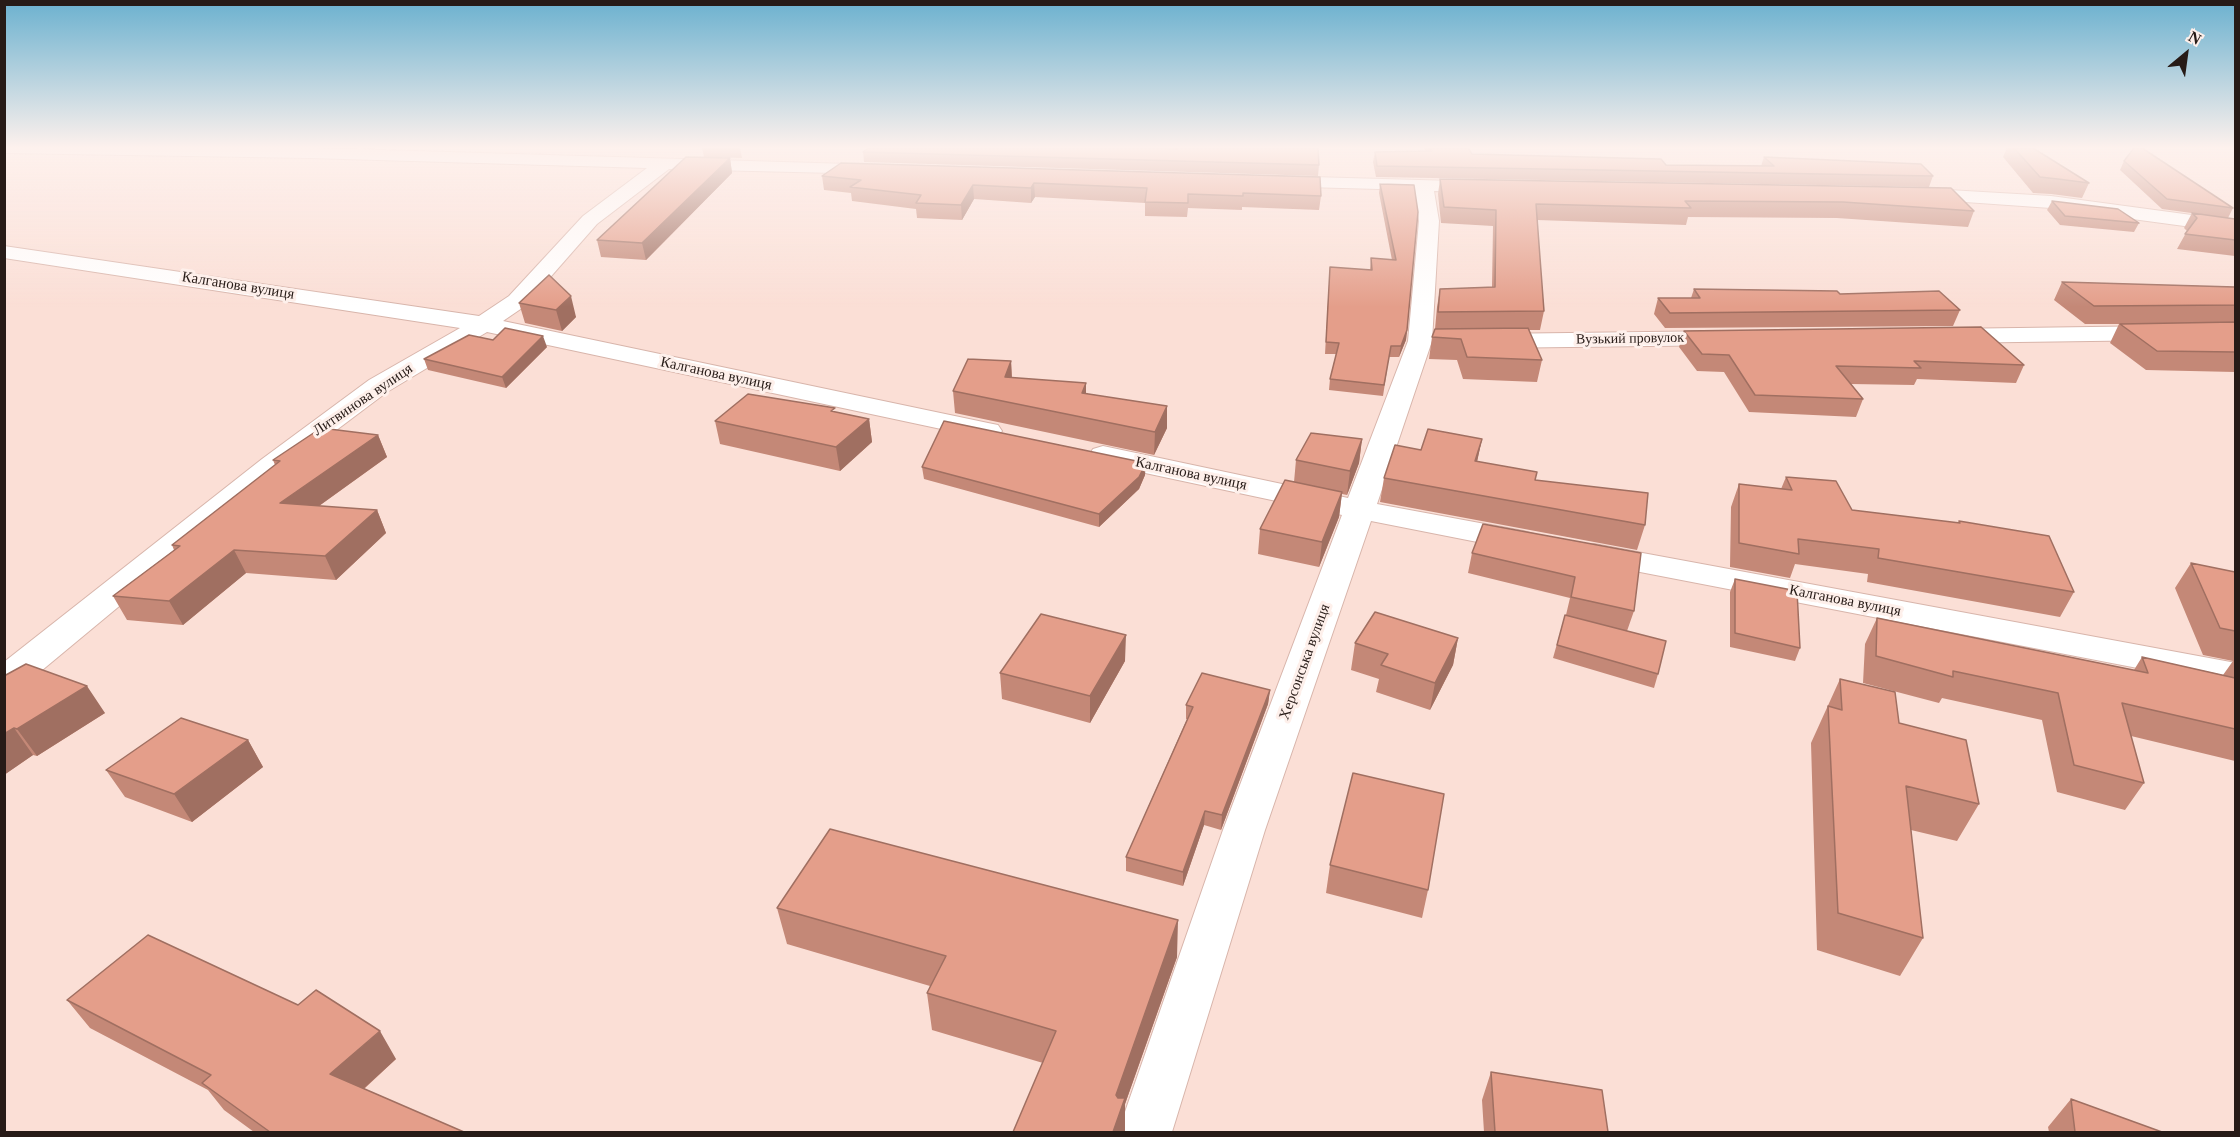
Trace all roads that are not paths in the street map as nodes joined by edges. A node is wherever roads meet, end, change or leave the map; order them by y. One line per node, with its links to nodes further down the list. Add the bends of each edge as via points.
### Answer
1 (615, 201): 6 (street, Литвинова вулиця, via 590,220 517,301)
2 (1426, 201): 10 (street, Херсонська вулиця)
3 (2051, 201): 4 (street)
4 (2235, 227)
5 (4, 252): 6 (street, Калганова вулиця)
6 (483, 324): 11 (street, Калганова вулиця); 15 (street, Литвинова вулиця, via 378,386 272,465)
7 (2235, 332): 8 (street)
8 (1918, 336)
9 (1752, 338): 10 (street, Вузький провулок)
10 (1443, 341): 13 (street, Херсонська вулиця)
11 (1009, 436)
12 (1079, 450): 13 (street, Калганова вулиця)
13 (1360, 510): 14 (street, Калганова вулиця); 16 (street, Херсонська вулиця, via 1244,830)
14 (2235, 675)
15 (4, 682)
16 (1145, 1132)

